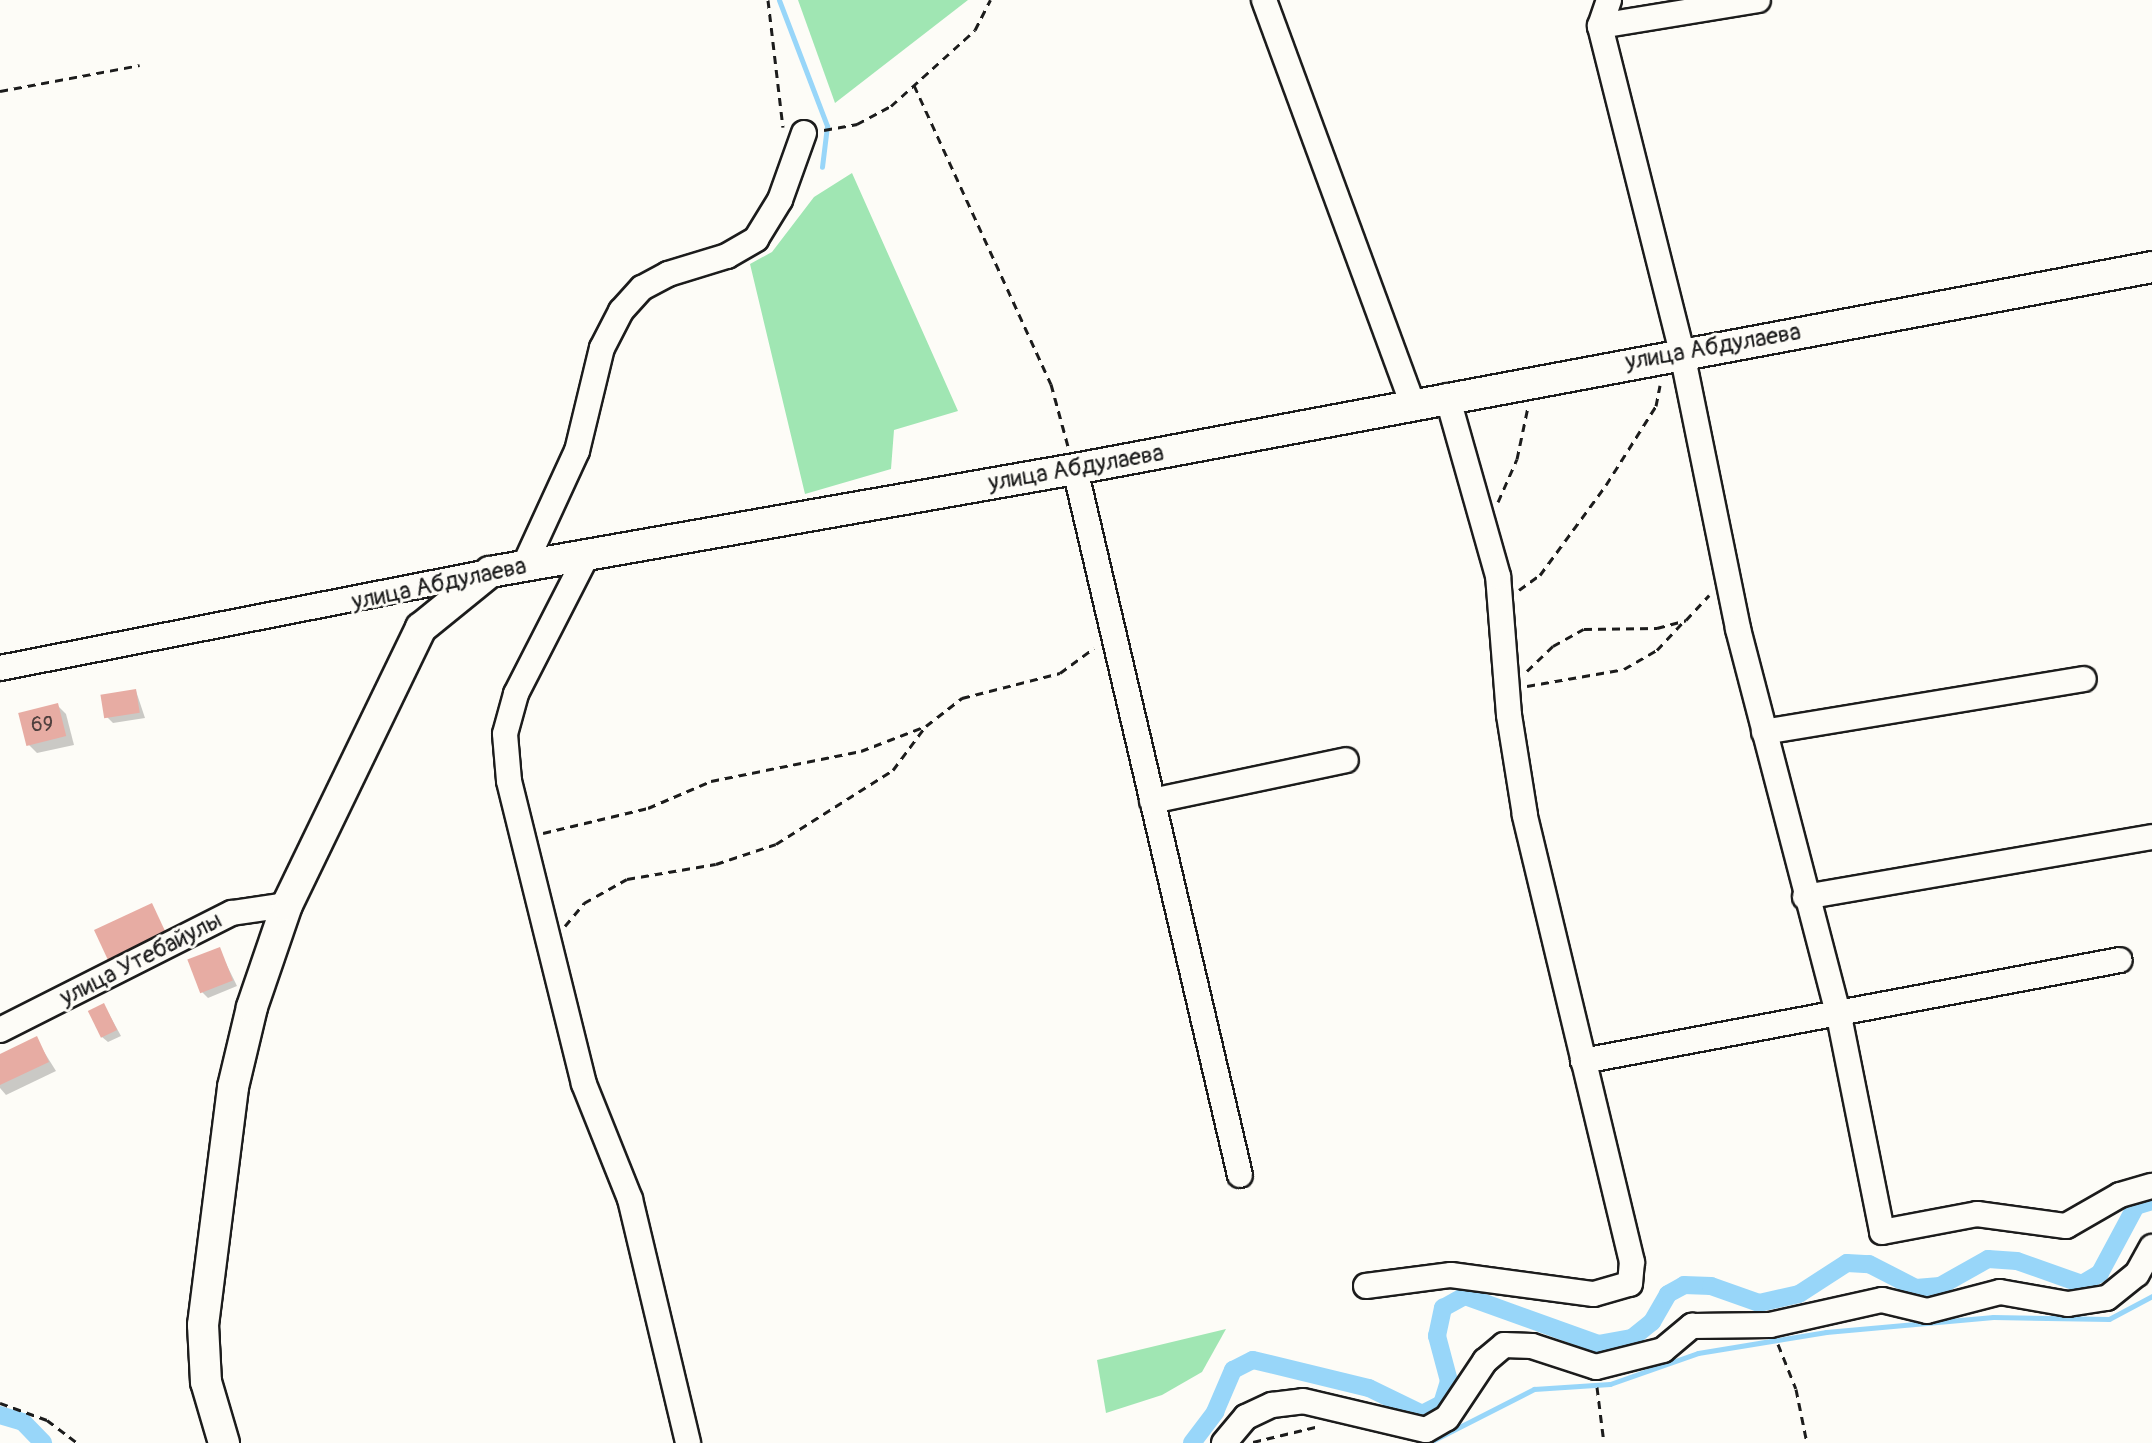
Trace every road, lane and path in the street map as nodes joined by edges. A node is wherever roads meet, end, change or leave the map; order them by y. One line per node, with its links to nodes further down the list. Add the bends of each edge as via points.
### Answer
1 (768, 0): 10 (path)
2 (990, 0): 8 (path, via 975,30)
3 (1264, 0): 15 (street)
4 (1608, 0): 6 (street)
5 (1758, 0): 6 (street)
6 (1600, 26): 12 (street)
7 (140, 65): 9 (path)
8 (914, 85): 10 (path, via 891,106 857,124); 16 (path, via 1051,384)
9 (0, 91)
10 (794, 134): 19 (street, via 780,200 756,239 727,256 668,274 642,288 621,311 602,348 577,451)
11 (2152, 267): 12 (main road, улица Абдулаева)
12 (1674, 354): 13 (main road, улица Абдулаева); 21 (street); 22 (path, via 1656,406 1606,485 1540,575)
13 (1533, 380): 14 (main road, улица Абдулаева); 17 (path, via 1517,459)
14 (1447, 396): 15 (main road, улица Абдулаева); 17 (street)
15 (1412, 403): 16 (main road, улица Абдулаева)
16 (1075, 469): 18 (main road, улица Абдулаева); 24 (street)
17 (1486, 531): 22 (street)
18 (587, 555): 19 (main road, улица Абдулаева); 33 (street, via 516,694 505,734 509,781)
19 (524, 566): 20 (main road, улица Абдулаева)
20 (490, 572): 25 (street, улица Абдулаева); 35 (main road, via 421,628)
21 (1728, 574): 23 (path); 29 (street)
22 (1500, 604): 27 (street)
23 (1686, 620): 27 (path, via 1657,650 1624,669); 27 (path, via 1657,628 1584,629 1553,646)
24 (1111, 623): 28 (path, via 1089,656 1060,673 962,698); 31 (street)
25 (0, 668)
26 (2084, 679): 29 (street)
27 (1507, 690): 40 (street, via 1525,815)
28 (926, 726): 33 (path, via 861,751 711,781 648,808); 36 (path, via 893,770 776,844 716,864 627,879 584,903)
29 (1764, 732): 34 (street)
30 (1346, 760): 31 (street)
31 (1152, 801): 41 (street)
32 (2152, 837): 34 (street)
33 (524, 838): 36 (street)
34 (1805, 897): 38 (street)
35 (287, 905): 39 (street, улица Утебайулы, via 232,913); 50 (main road, via 252,1007 233,1087 203,1325 206,1382)
36 (550, 944): 51 (street, via 584,1084 630,1199)
37 (2120, 960): 38 (street)
38 (1839, 1016): 40 (street); 42 (street, via 1882,1232 1977,1214 2066,1226 2120,1195)
39 (0, 1030)
40 (1583, 1061): 44 (street, via 1632,1262 1630,1284 1594,1294 1451,1275)
41 (1240, 1175)
42 (2152, 1186)
43 (2152, 1247): 45 (street, via 2137,1274 2107,1298 2068,1304 2000,1292 1927,1311 1882,1300)
44 (1366, 1286)
45 (1770, 1325): 46 (street, via 1692,1326 1663,1350); 55 (path, via 1796,1389)
46 (1596, 1367): 52 (street, via 1532,1346 1504,1345 1485,1361 1447,1418 1426,1430 1303,1401 1272,1405 1246,1417); 54 (path, via 1597,1419)
47 (0, 1403): 49 (path, via 47,1420)
48 (1328, 1425): 53 (path)
49 (77, 1443)
50 (224, 1443)
51 (688, 1443)
52 (1224, 1443)
53 (1249, 1443)
54 (1604, 1443)
55 (1807, 1443)

